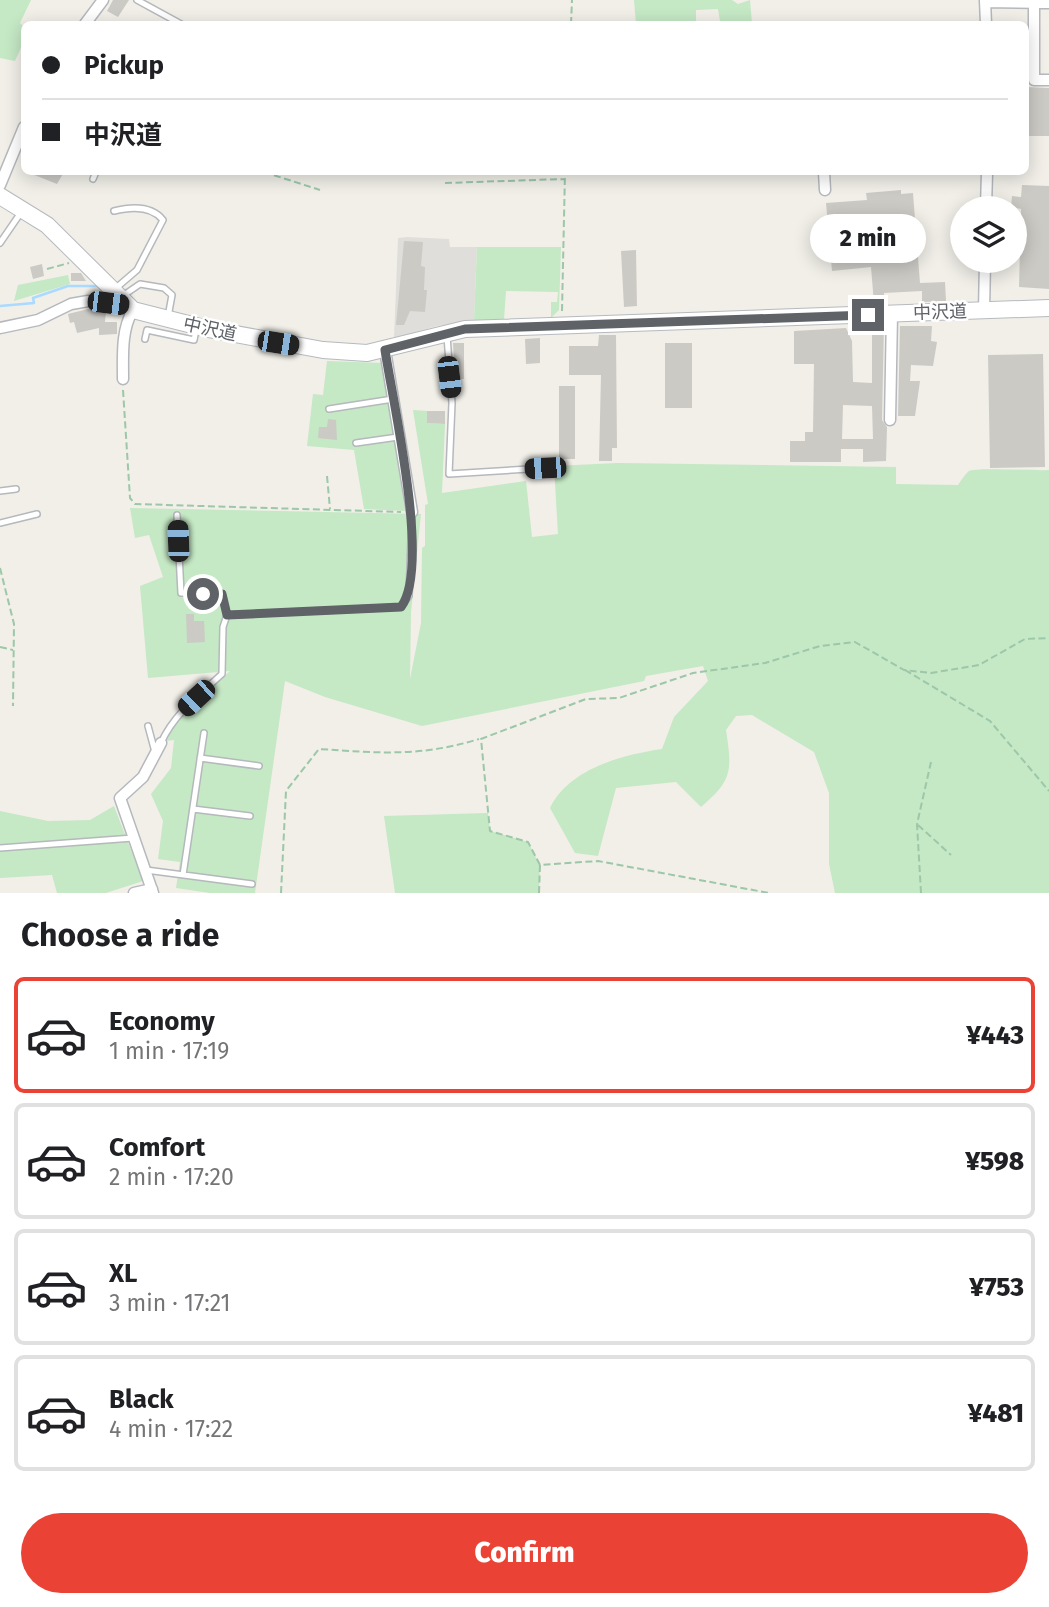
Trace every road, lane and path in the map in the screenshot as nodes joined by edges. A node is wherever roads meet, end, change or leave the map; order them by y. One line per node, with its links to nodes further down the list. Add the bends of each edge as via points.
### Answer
1 (103, 0): 7 (street)
2 (137, 0): 8 (lane)
3 (572, 0): 9 (path)
4 (985, 1): 5 (street); 10 (street)
5 (1034, 1): 6 (street); 11 (street, via 1034,80)
6 (1049, 3)
7 (87, 21)
8 (176, 21)
9 (571, 21)
10 (986, 21)
11 (1049, 80)
12 (21, 134): 21 (street)
13 (95, 175): 18 (lane)
14 (273, 175): 22 (path)
15 (565, 175): 19 (path)
16 (824, 175): 23 (street)
17 (987, 175): 25 (street)
18 (93, 179)
19 (565, 179): 20 (path); 37 (path)
20 (445, 183)
21 (0, 185)
22 (320, 190)
23 (825, 190)
24 (0, 196): 26 (street, 中沢道)
25 (986, 196)
26 (23, 209): 28 (lane); 29 (street, 中沢道)
27 (114, 211): 32 (lane, via 137,208 163,220)
28 (0, 243)
29 (84, 260): 30 (path); 32 (street, 中沢道)
30 (47, 269)
31 (985, 273): 34 (street)
32 (124, 301): 36 (street, 中沢道); 36 (lane, via 140,284 164,288 172,295); 39 (street, via 71,304 38,320); 43 (street, via 128,319)
33 (1049, 308): 34 (street, 中沢道)
34 (984, 311): 35 (street, 中沢道)
35 (891, 314): 37 (street, 中沢道); 46 (street)
36 (168, 320): 38 (street, 中沢道)
37 (562, 326): 40 (street, 中沢道)
38 (196, 327): 41 (lane, via 194,340 146,330); 42 (street, 中沢道, via 323,350)
39 (0, 328)
40 (447, 332): 42 (street, 中沢道); 49 (lane, via 452,403 449,474 545,468)
41 (145, 339)
42 (385, 350): 44 (street)
43 (123, 379): 53 (path, via 132,502)
44 (393, 399): 45 (lane); 47 (street)
45 (329, 409)
46 (890, 420)
47 (398, 437): 48 (lane); 54 (street)
48 (356, 443)
49 (545, 472)
50 (327, 476): 53 (path)
51 (16, 489): 52 (lane)
52 (0, 491)
53 (330, 510): 54 (path)
54 (412, 512): 59 (lane, via 409,596 401,607)
55 (37, 514): 57 (lane)
56 (177, 515): 59 (lane, via 181,593 222,594)
57 (0, 523)
58 (0, 568): 62 (path, via 14,624)
59 (227, 615): 68 (lane, via 222,674 182,711)
60 (1049, 638): 63 (path, via 1025,639 979,665 932,673)
61 (0, 648): 62 (path)
62 (15, 650): 64 (path)
63 (904, 670): 67 (path, via 855,642 820,646 765,663 693,673 619,698 586,699); 73 (path, via 990,721)
64 (13, 706)
65 (148, 726): 69 (lane)
66 (204, 733): 70 (lane)
67 (481, 739): 80 (path, via 490,831 528,842); 86 (path, via 411,754 319,750 286,791)
68 (161, 743): 69 (street)
69 (156, 755): 77 (street, via 143,777 120,798)
70 (200, 758): 72 (lane); 74 (lane)
71 (931, 762): 76 (path)
72 (259, 766)
73 (1049, 791)
74 (193, 809): 75 (lane); 82 (lane)
75 (250, 816)
76 (917, 824): 79 (path); 89 (path)
77 (134, 838): 78 (lane); 81 (street)
78 (0, 848)
79 (951, 855)
80 (540, 864): 87 (path); 88 (path, via 598,861)
81 (146, 870): 82 (lane); 84 (street)
82 (183, 875): 83 (lane)
83 (252, 884)
84 (153, 891): 85 (street)
85 (134, 893)
86 (281, 893)
87 (538, 893)
88 (769, 893)
89 (921, 893)

